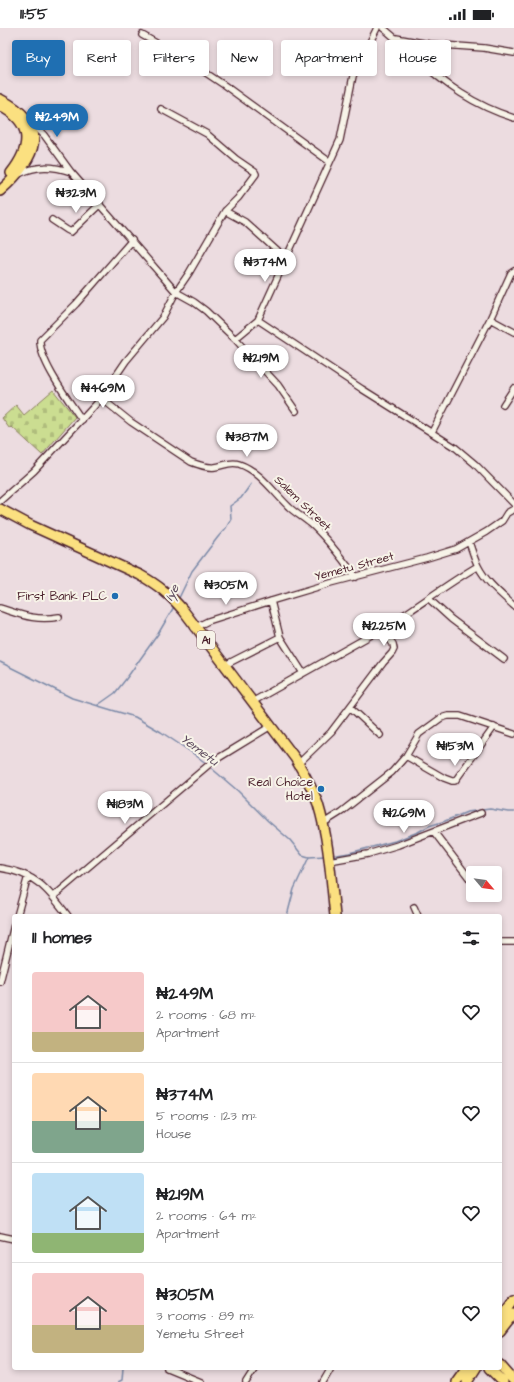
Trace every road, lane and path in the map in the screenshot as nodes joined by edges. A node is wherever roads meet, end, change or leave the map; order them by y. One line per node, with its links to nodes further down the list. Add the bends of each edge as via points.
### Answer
1 (377, 28): 11 (street, via 354,76 340,140)
2 (383, 28): 4 (street)
3 (142, 35): 11 (street, via 224,85)
4 (396, 38): 5 (street); 10 (street, via 430,70 466,98)
5 (514, 53)
6 (0, 99): 9 (highway)
7 (0, 106): 14 (highway, via 19,121 27,136 23,155)
8 (161, 109): 17 (street, via 208,134 255,172 255,176)
9 (27, 118): 12 (street, via 44,135); 13 (highway, via 34,137 33,147)
10 (514, 118)
11 (330, 162): 20 (street)
12 (71, 172): 13 (street, via 40,167); 16 (street)
13 (17, 175): 15 (highway)
14 (0, 184)
15 (0, 191)
16 (100, 204): 18 (street, via 71,232); 19 (street)
17 (225, 211): 20 (street, via 245,222); 22 (street)
18 (52, 220)
19 (132, 240): 22 (street); 31 (street, via 76,304 40,340 46,362 58,385)
20 (285, 258): 24 (street)
21 (514, 270): 23 (street)
22 (176, 292): 26 (street, via 206,311); 28 (street, via 163,317 126,361)
23 (490, 319): 25 (street); 32 (street)
24 (258, 320): 26 (street); 32 (street)
25 (514, 332)
26 (235, 339): 30 (street, via 278,385)
27 (514, 388): 29 (street)
28 (101, 398): 31 (street); 42 (street, Salem Street, via 131,422 191,462 210,467 237,463 258,475 321,535)
29 (503, 405)
30 (296, 411)
31 (82, 420): 33 (street, via 34,471)
32 (432, 432): 34 (street, via 466,456)
33 (0, 501)
34 (514, 504)
35 (0, 509): 48 (highway, A1, via 30,526 152,582 172,598)
36 (514, 509): 37 (street, Yemetu Street)
37 (507, 513): 39 (street); 40 (street, Yemetu Street, via 502,521)
38 (0, 516): 48 (highway, A1, via 152,587)
39 (514, 517)
40 (469, 542): 41 (street); 42 (street, Yemetu Street, via 427,558)
41 (478, 566): 43 (street); 45 (street, via 493,586)
42 (356, 577): 44 (street, Yemetu Street)
43 (429, 599): 49 (street); 51 (street)
44 (271, 600): 48 (street, Yemetu Street); 50 (street)
45 (514, 606)
46 (0, 608): 47 (street, via 37,619)
47 (59, 617)
48 (194, 628): 52 (highway, A1); 56 (highway, A1)
49 (382, 628): 53 (street); 55 (street, via 394,649)
50 (280, 636): 52 (street); 53 (street)
51 (504, 659)
52 (225, 665): 54 (highway, A1)
53 (303, 674): 54 (street)
54 (252, 702): 56 (highway, A1)
55 (350, 707): 59 (street); 61 (street, via 330,732)
56 (268, 727): 61 (highway, A1); 65 (highway, A1, via 305,785); 69 (street, via 212,762)
57 (494, 727): 58 (street); 60 (street, via 460,716 441,718 419,734); 60 (street, via 452,782)
58 (514, 734)
59 (380, 735)
60 (406, 756): 63 (street, via 392,772)
61 (298, 764): 63 (highway, A1, via 317,803)
62 (481, 814): 64 (street)
63 (322, 824): 65 (highway, A1)
64 (434, 832): 65 (street, via 368,854); 67 (street)
65 (326, 857): 73 (highway, A1); 74 (highway, A1)
66 (0, 868): 68 (street)
67 (466, 874)
68 (28, 876): 69 (street); 71 (street)
69 (54, 896): 72 (street)
70 (414, 907): 75 (street)
71 (18, 914)
72 (67, 914)
73 (329, 914)
74 (335, 914)
75 (417, 914)
76 (12, 933): 79 (street)
77 (502, 942): 78 (street)
78 (514, 942)
79 (0, 982)
80 (0, 1236): 81 (street)
81 (12, 1239)
82 (514, 1299): 84 (highway)
83 (514, 1313): 84 (highway)
84 (502, 1325)
85 (502, 1367): 92 (highway)
86 (172, 1370): 93 (street)
87 (254, 1370): 94 (street)
88 (330, 1370): 95 (street)
89 (465, 1370): 96 (highway)
90 (475, 1370): 97 (highway)
91 (491, 1370): 98 (highway)
92 (514, 1381)
93 (201, 1382)
94 (246, 1382)
95 (323, 1382)
96 (456, 1382)
97 (467, 1382)
98 (503, 1382)

